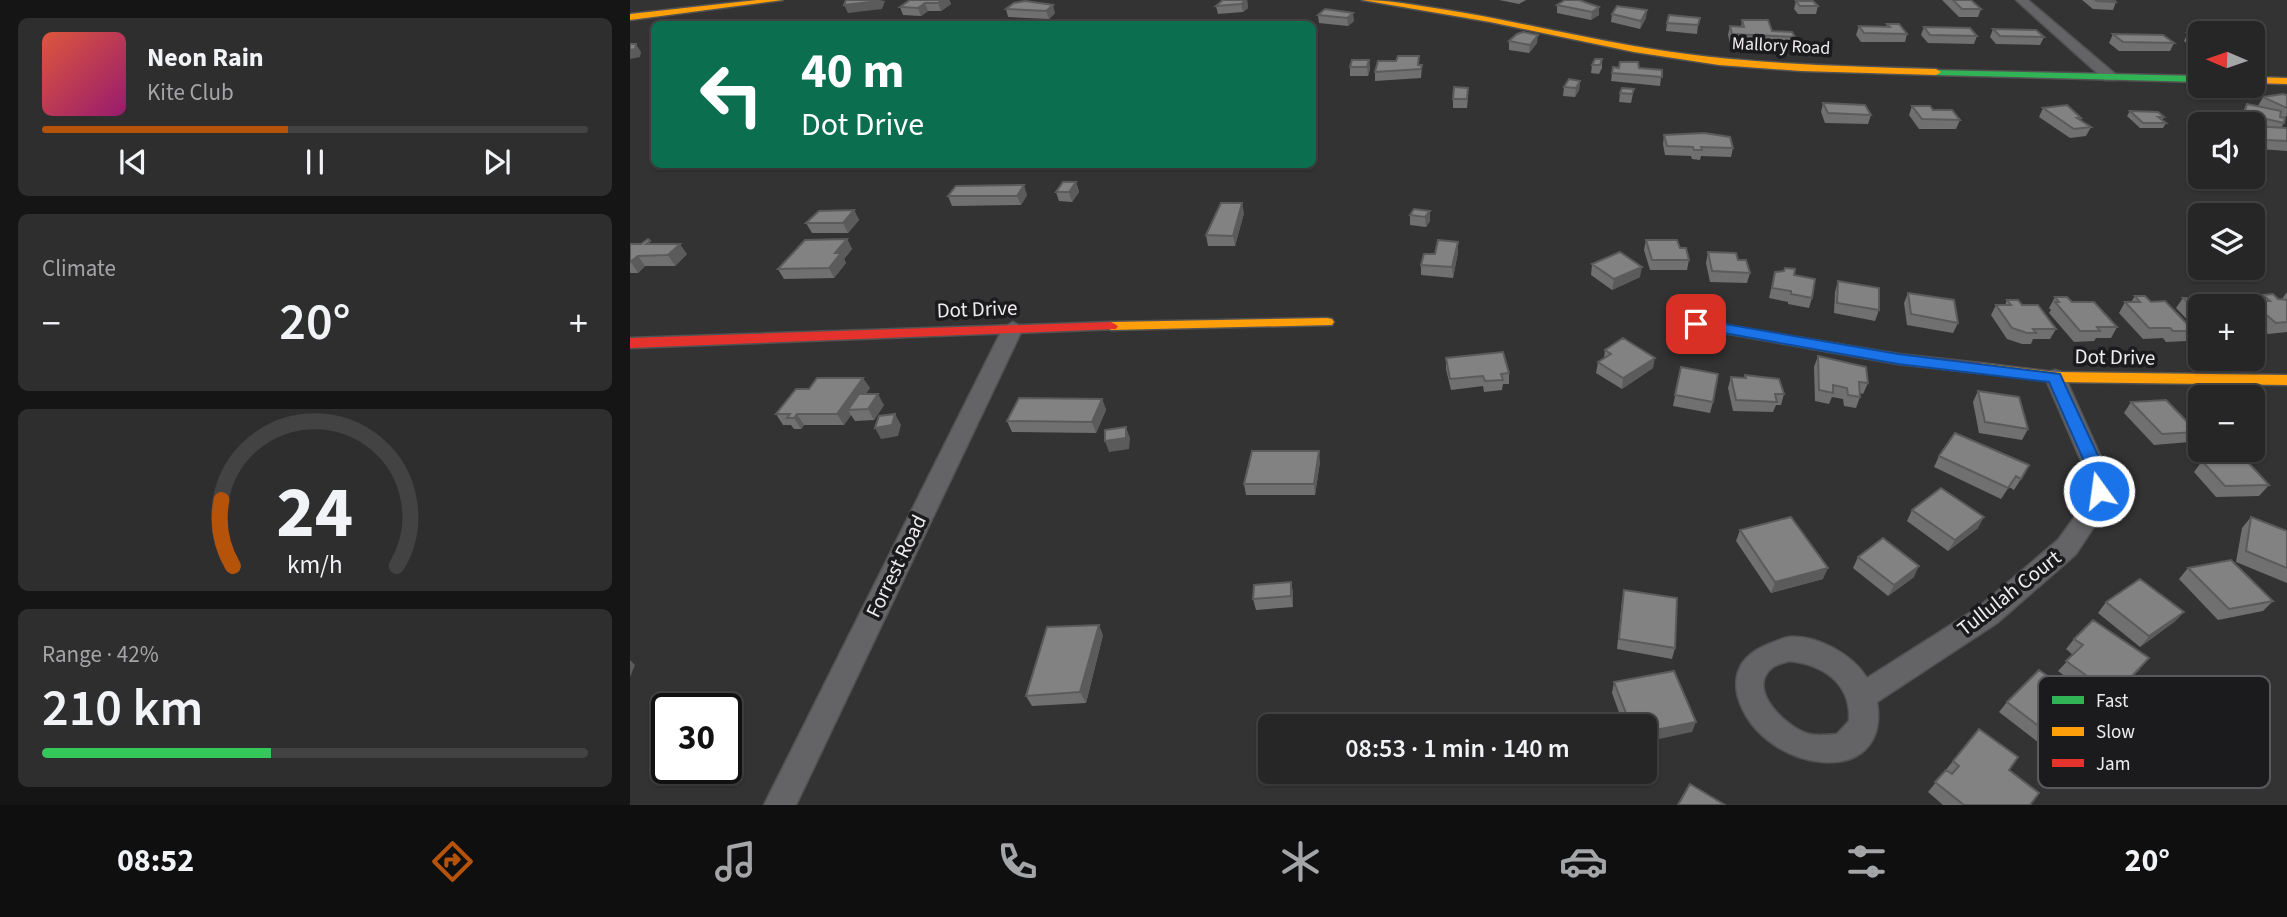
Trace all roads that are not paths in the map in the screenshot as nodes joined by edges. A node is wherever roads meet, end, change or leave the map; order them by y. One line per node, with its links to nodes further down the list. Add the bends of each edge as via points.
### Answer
1 (779, 0): 4 (street)
2 (1366, 0): 5 (street, Mallory Road, via 1727,62)
3 (2021, 0): 5 (street)
4 (630, 17)
5 (2110, 77): 6 (street, Mallory Road)
6 (2188, 79)
7 (2265, 80): 8 (street)
8 (2287, 81)
9 (1327, 322): 11 (street, Dot Drive)
10 (1696, 324): 13 (street, Dot Drive, via 1898,359)
11 (1013, 328): 12 (street, Dot Drive); 16 (street, Forrest Road)
12 (630, 343)
13 (2055, 377): 14 (street, Dot Drive); 15 (street, Tullulah Court, via 2099,477 2099,501 2067,547 1988,615)
14 (2287, 380)
15 (1862, 696)
16 (780, 805)

